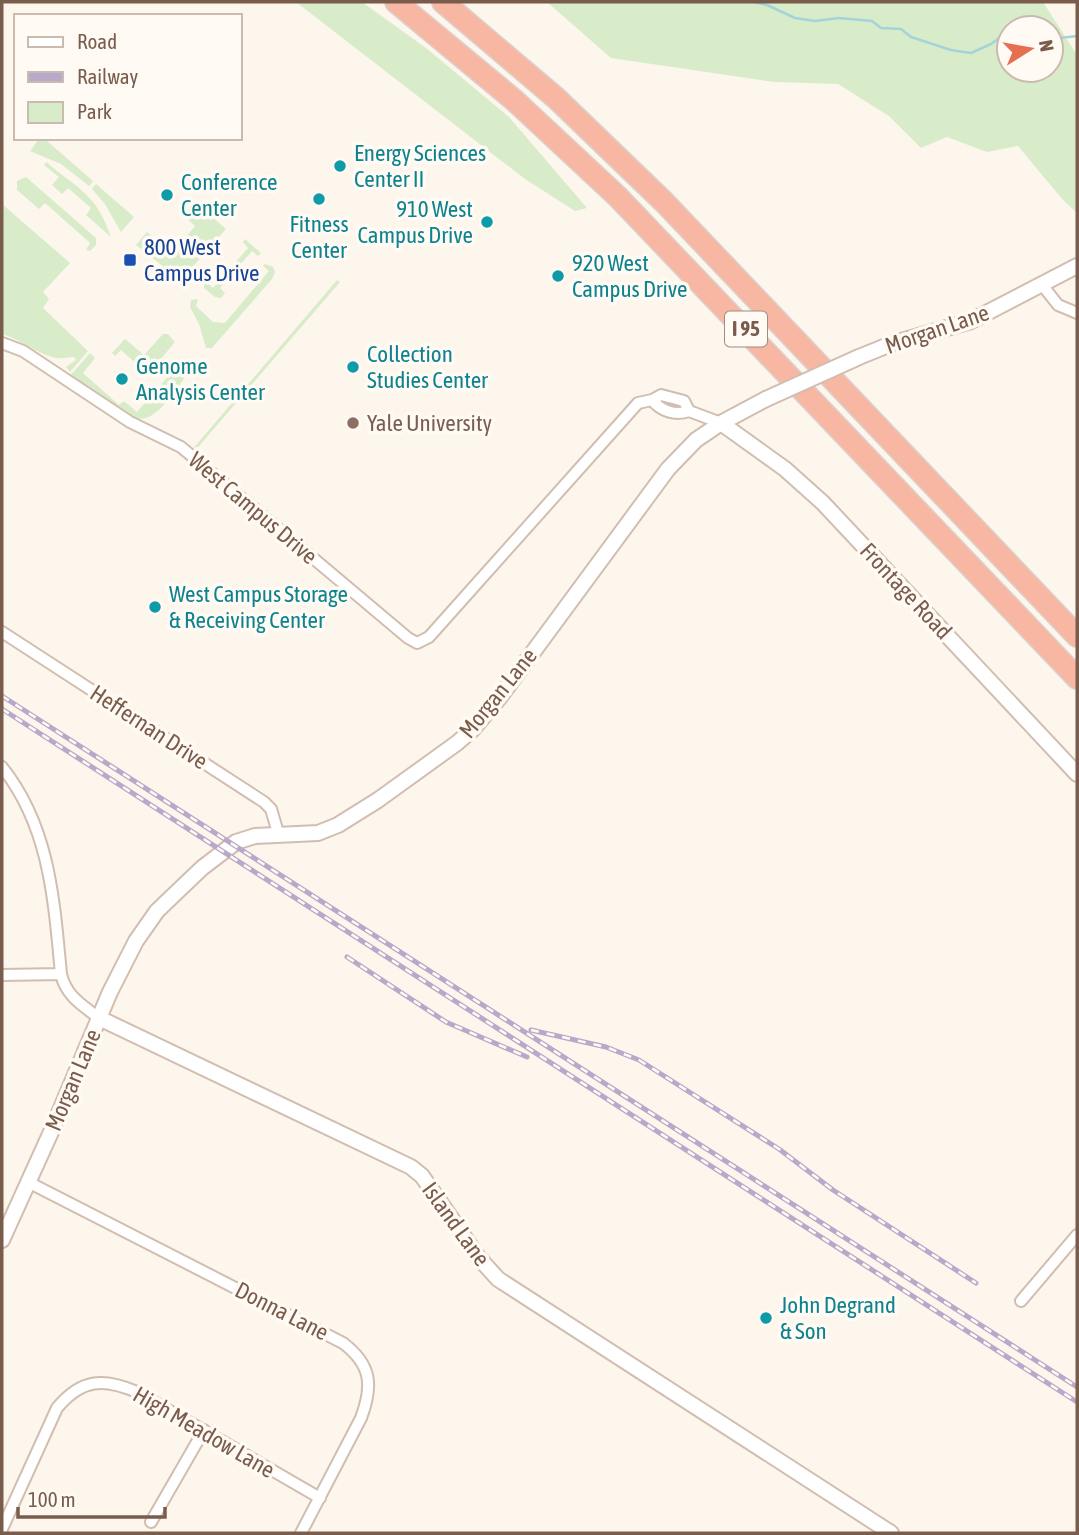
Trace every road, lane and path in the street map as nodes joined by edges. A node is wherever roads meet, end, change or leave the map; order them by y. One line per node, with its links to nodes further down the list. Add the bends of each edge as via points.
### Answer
1 (396, 2): 10 (highway, I 95, via 505,92 618,197)
2 (443, 2): 9 (highway, I 95, via 639,176)
3 (1077, 267): 4 (street, Morgan Lane)
4 (1042, 286): 5 (street, via 1058,305); 7 (street, Morgan Lane, bridge, via 971,321 859,357)
5 (1077, 313)
6 (2, 343): 7 (street, West Campus Drive, via 23,351 130,422 181,447 417,643 429,637 638,403 668,396 684,401 689,411)
7 (721, 423): 12 (street, Frontage Road, via 823,503); 13 (street, Morgan Lane, via 696,440 668,469 474,729 338,825 318,833)
8 (2, 632): 13 (street, Heffernan Drive, via 264,802 271,809)
9 (1077, 636)
10 (1077, 678)
11 (2, 767): 14 (street, via 44,848)
12 (1077, 774)
13 (279, 836): 16 (street, Morgan Lane, via 236,842 168,900 135,941)
14 (61, 974): 15 (street); 16 (street, Island Lane, via 71,997)
15 (2, 975)
16 (99, 1018): 17 (street, Morgan Lane); 26 (street, Island Lane, via 411,1167 498,1279)
17 (28, 1182): 19 (street, Morgan Lane); 22 (street, Donna Lane, via 354,1351 368,1377 366,1403)
18 (1077, 1235): 20 (street)
19 (2, 1240)
20 (1021, 1301)
21 (204, 1430): 22 (street, High Meadow Lane); 23 (street); 24 (street, High Meadow Lane, via 118,1384 84,1386 57,1408)
22 (320, 1498): 25 (street, Donna Lane)
23 (151, 1522)
24 (2, 1529)
25 (301, 1533)
26 (891, 1533)

